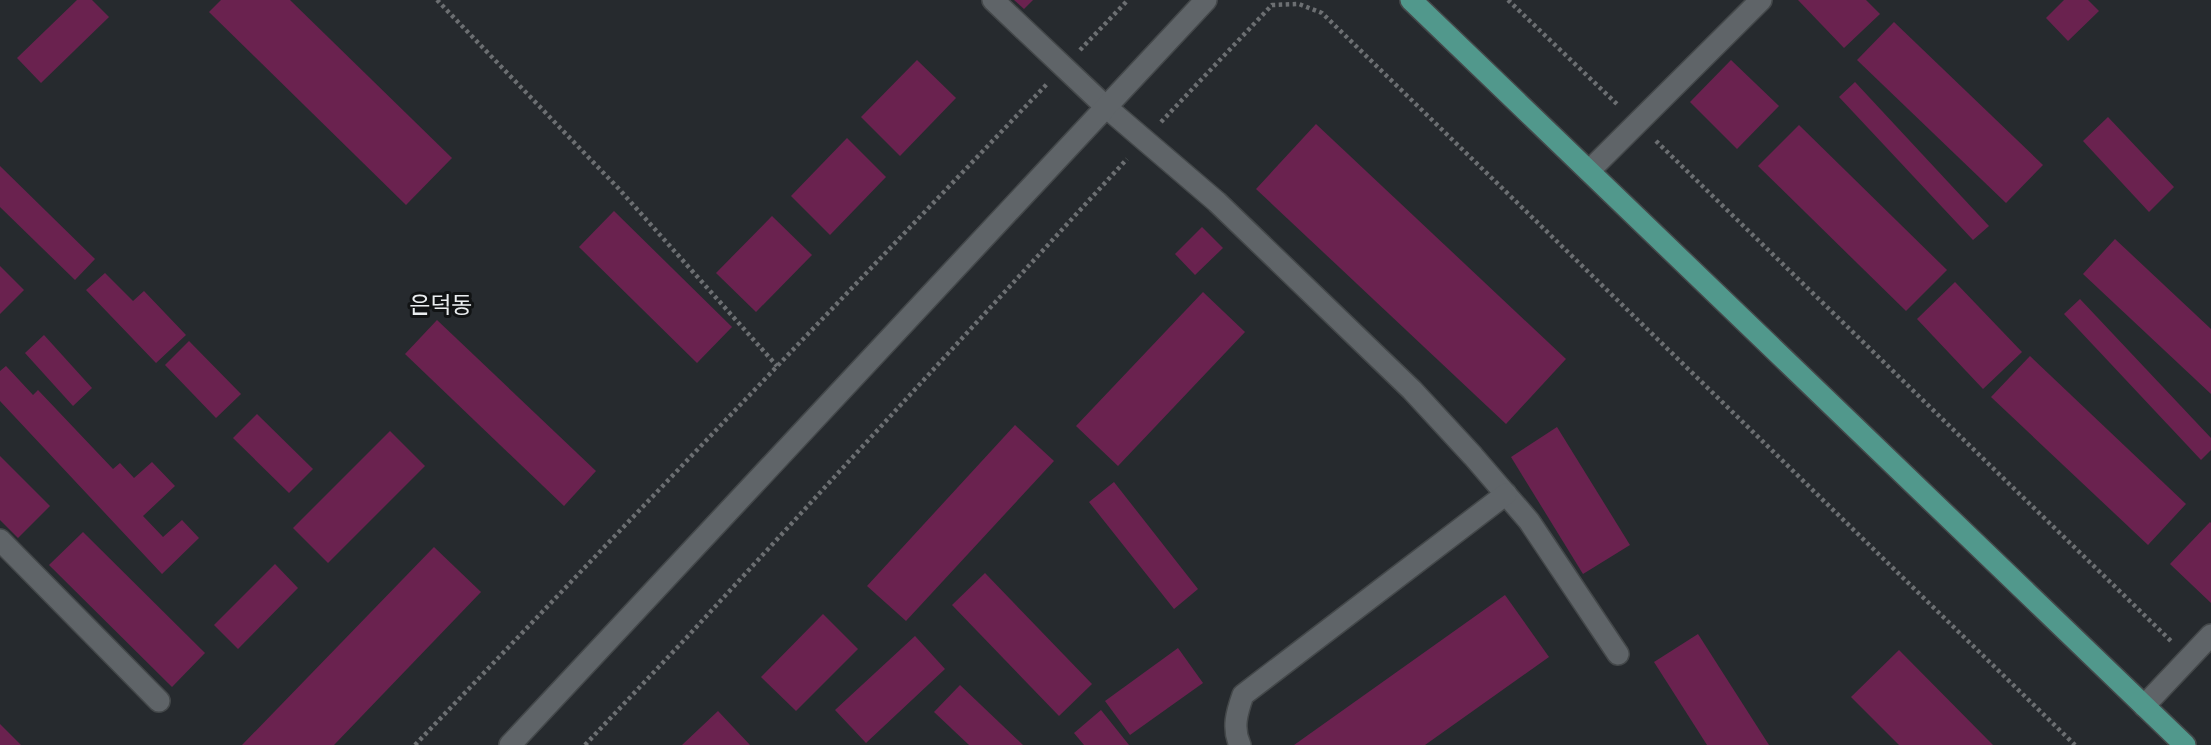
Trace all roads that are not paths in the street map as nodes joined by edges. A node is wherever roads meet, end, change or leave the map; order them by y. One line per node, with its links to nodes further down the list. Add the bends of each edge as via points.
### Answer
1 (993, 0): 5 (street)
2 (1206, 0): 5 (street)
3 (1411, 0): 6 (main road)
4 (1761, 0): 6 (street)
5 (1106, 107): 7 (street, via 1217,202 1402,381); 13 (street)
6 (1589, 172): 12 (main road)
7 (1506, 494): 10 (street); 14 (street, via 1243,695 1235,716)
8 (5, 555): 11 (street)
9 (2211, 635): 12 (street)
10 (1618, 654)
11 (159, 701)
12 (2144, 706): 15 (main road)
13 (510, 745)
14 (1240, 745)
15 (2185, 745)

